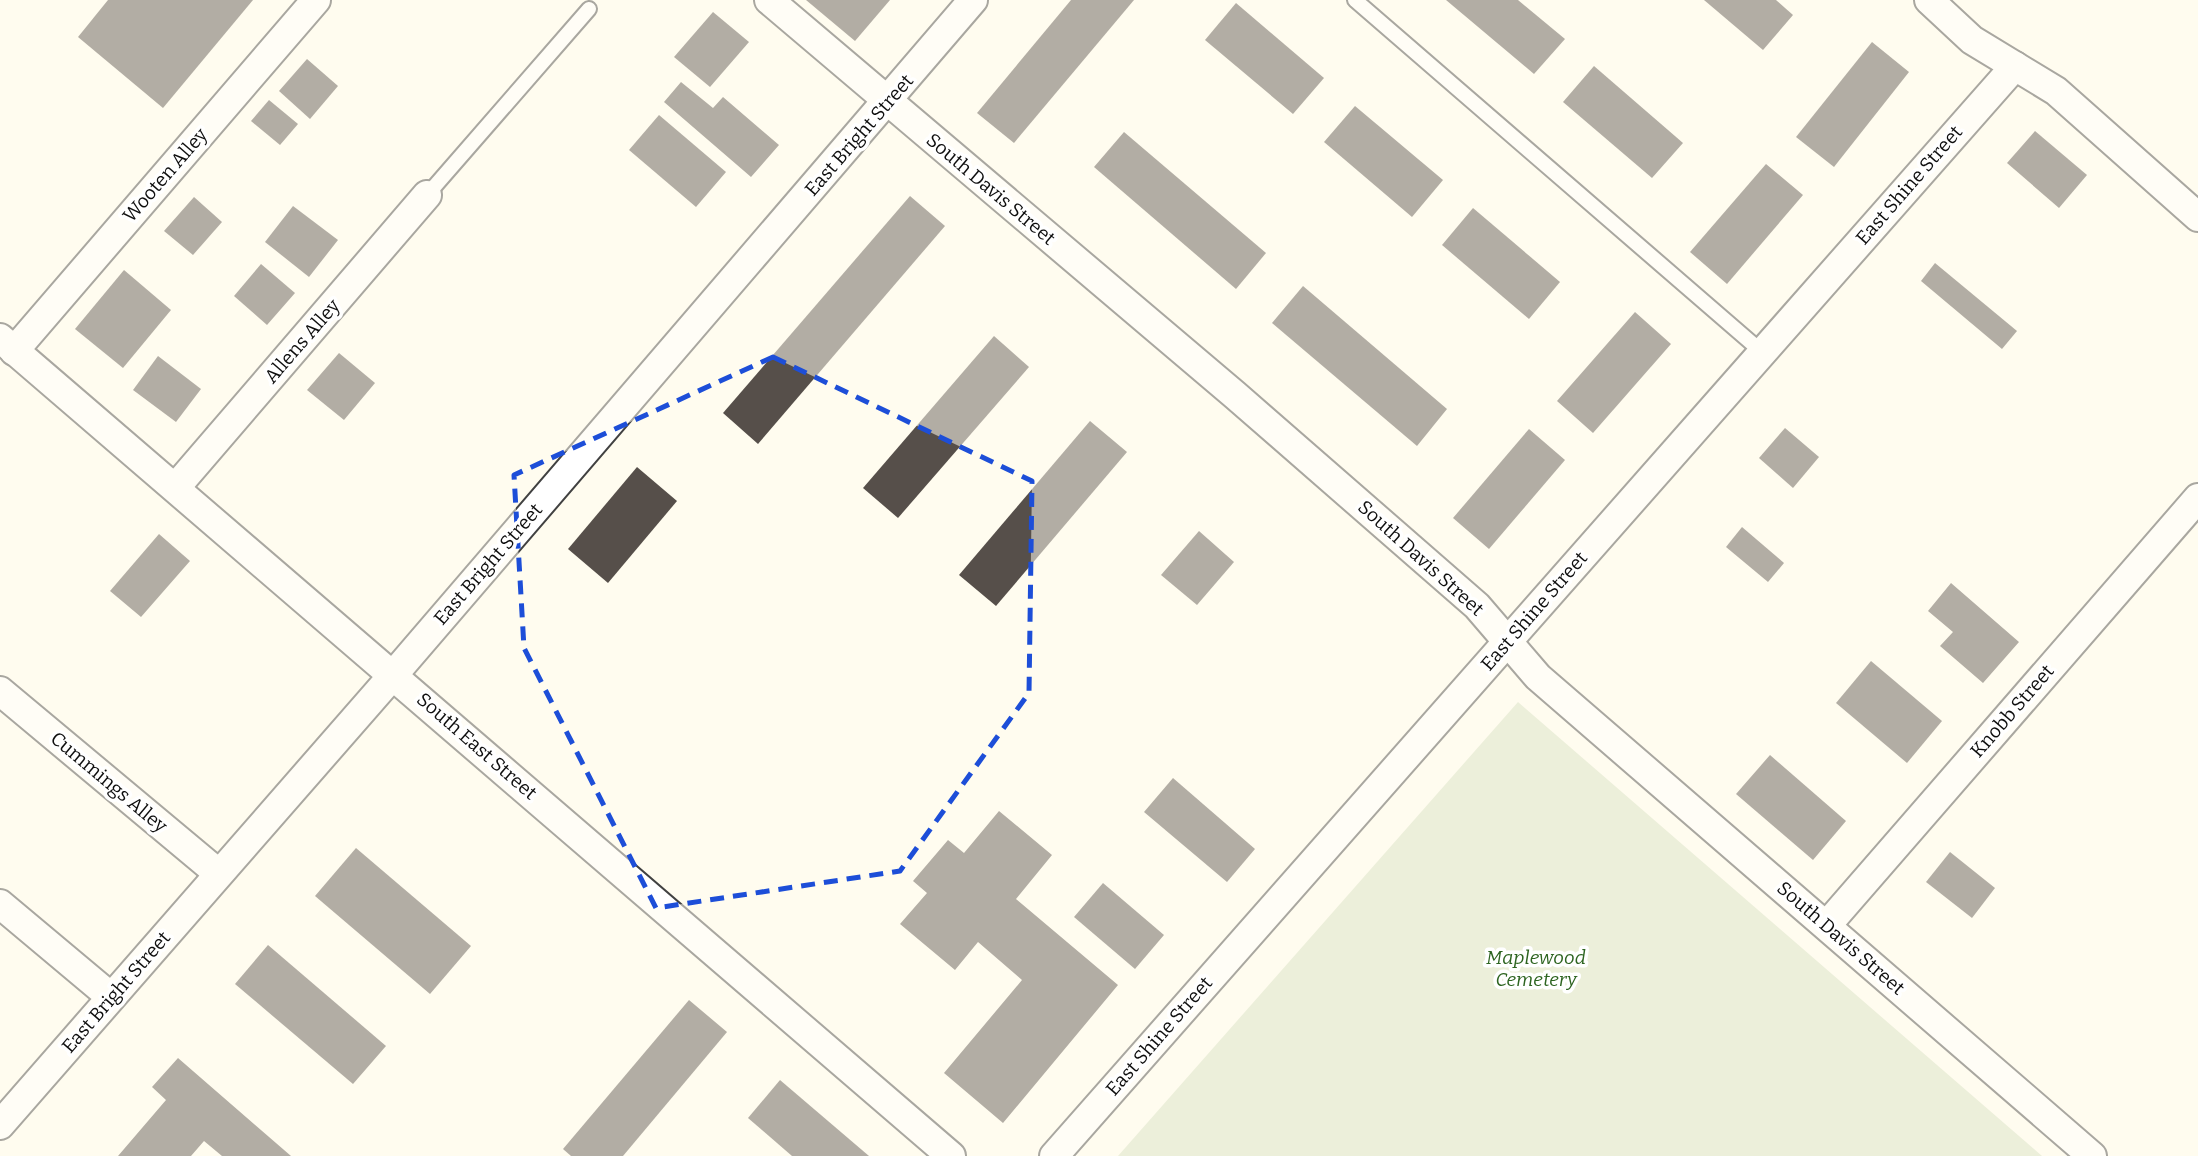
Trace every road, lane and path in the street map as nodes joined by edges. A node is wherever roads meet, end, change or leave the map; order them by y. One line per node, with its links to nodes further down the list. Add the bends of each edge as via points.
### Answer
1 (316, 0): 11 (street, Wooten Alley)
2 (769, 0): 8 (street, South Davis Street)
3 (973, 0): 8 (street, East Bright Street)
4 (1355, 0): 12 (lane)
5 (1930, 0): 7 (street, via 1972,40)
6 (589, 9): 9 (lane)
7 (2015, 66): 10 (street, via 2056,91); 12 (street, East Shine Street)
8 (888, 102): 15 (street, South Davis Street, via 1246,404 1477,606); 16 (street, East Bright Street)
9 (427, 195): 13 (street, Allens Alley)
10 (2198, 217)
11 (7, 344): 13 (street, South East Street)
12 (1762, 352): 15 (street, East Shine Street)
13 (176, 487): 16 (street, South East Street)
14 (2198, 498): 20 (street, Knobb Street)
15 (1507, 641): 20 (street, South Davis Street, via 1538,677); 24 (street, East Shine Street)
16 (394, 674): 18 (street, East Bright Street); 23 (street, South East Street)
17 (0, 691): 18 (street, Cummings Alley)
18 (218, 873): 21 (street, East Bright Street)
19 (0, 904): 21 (street)
20 (1827, 925): 25 (street, South Davis Street)
21 (111, 997): 22 (street, East Bright Street)
22 (0, 1125)
23 (951, 1156)
24 (1054, 1156)
25 (2092, 1156)

